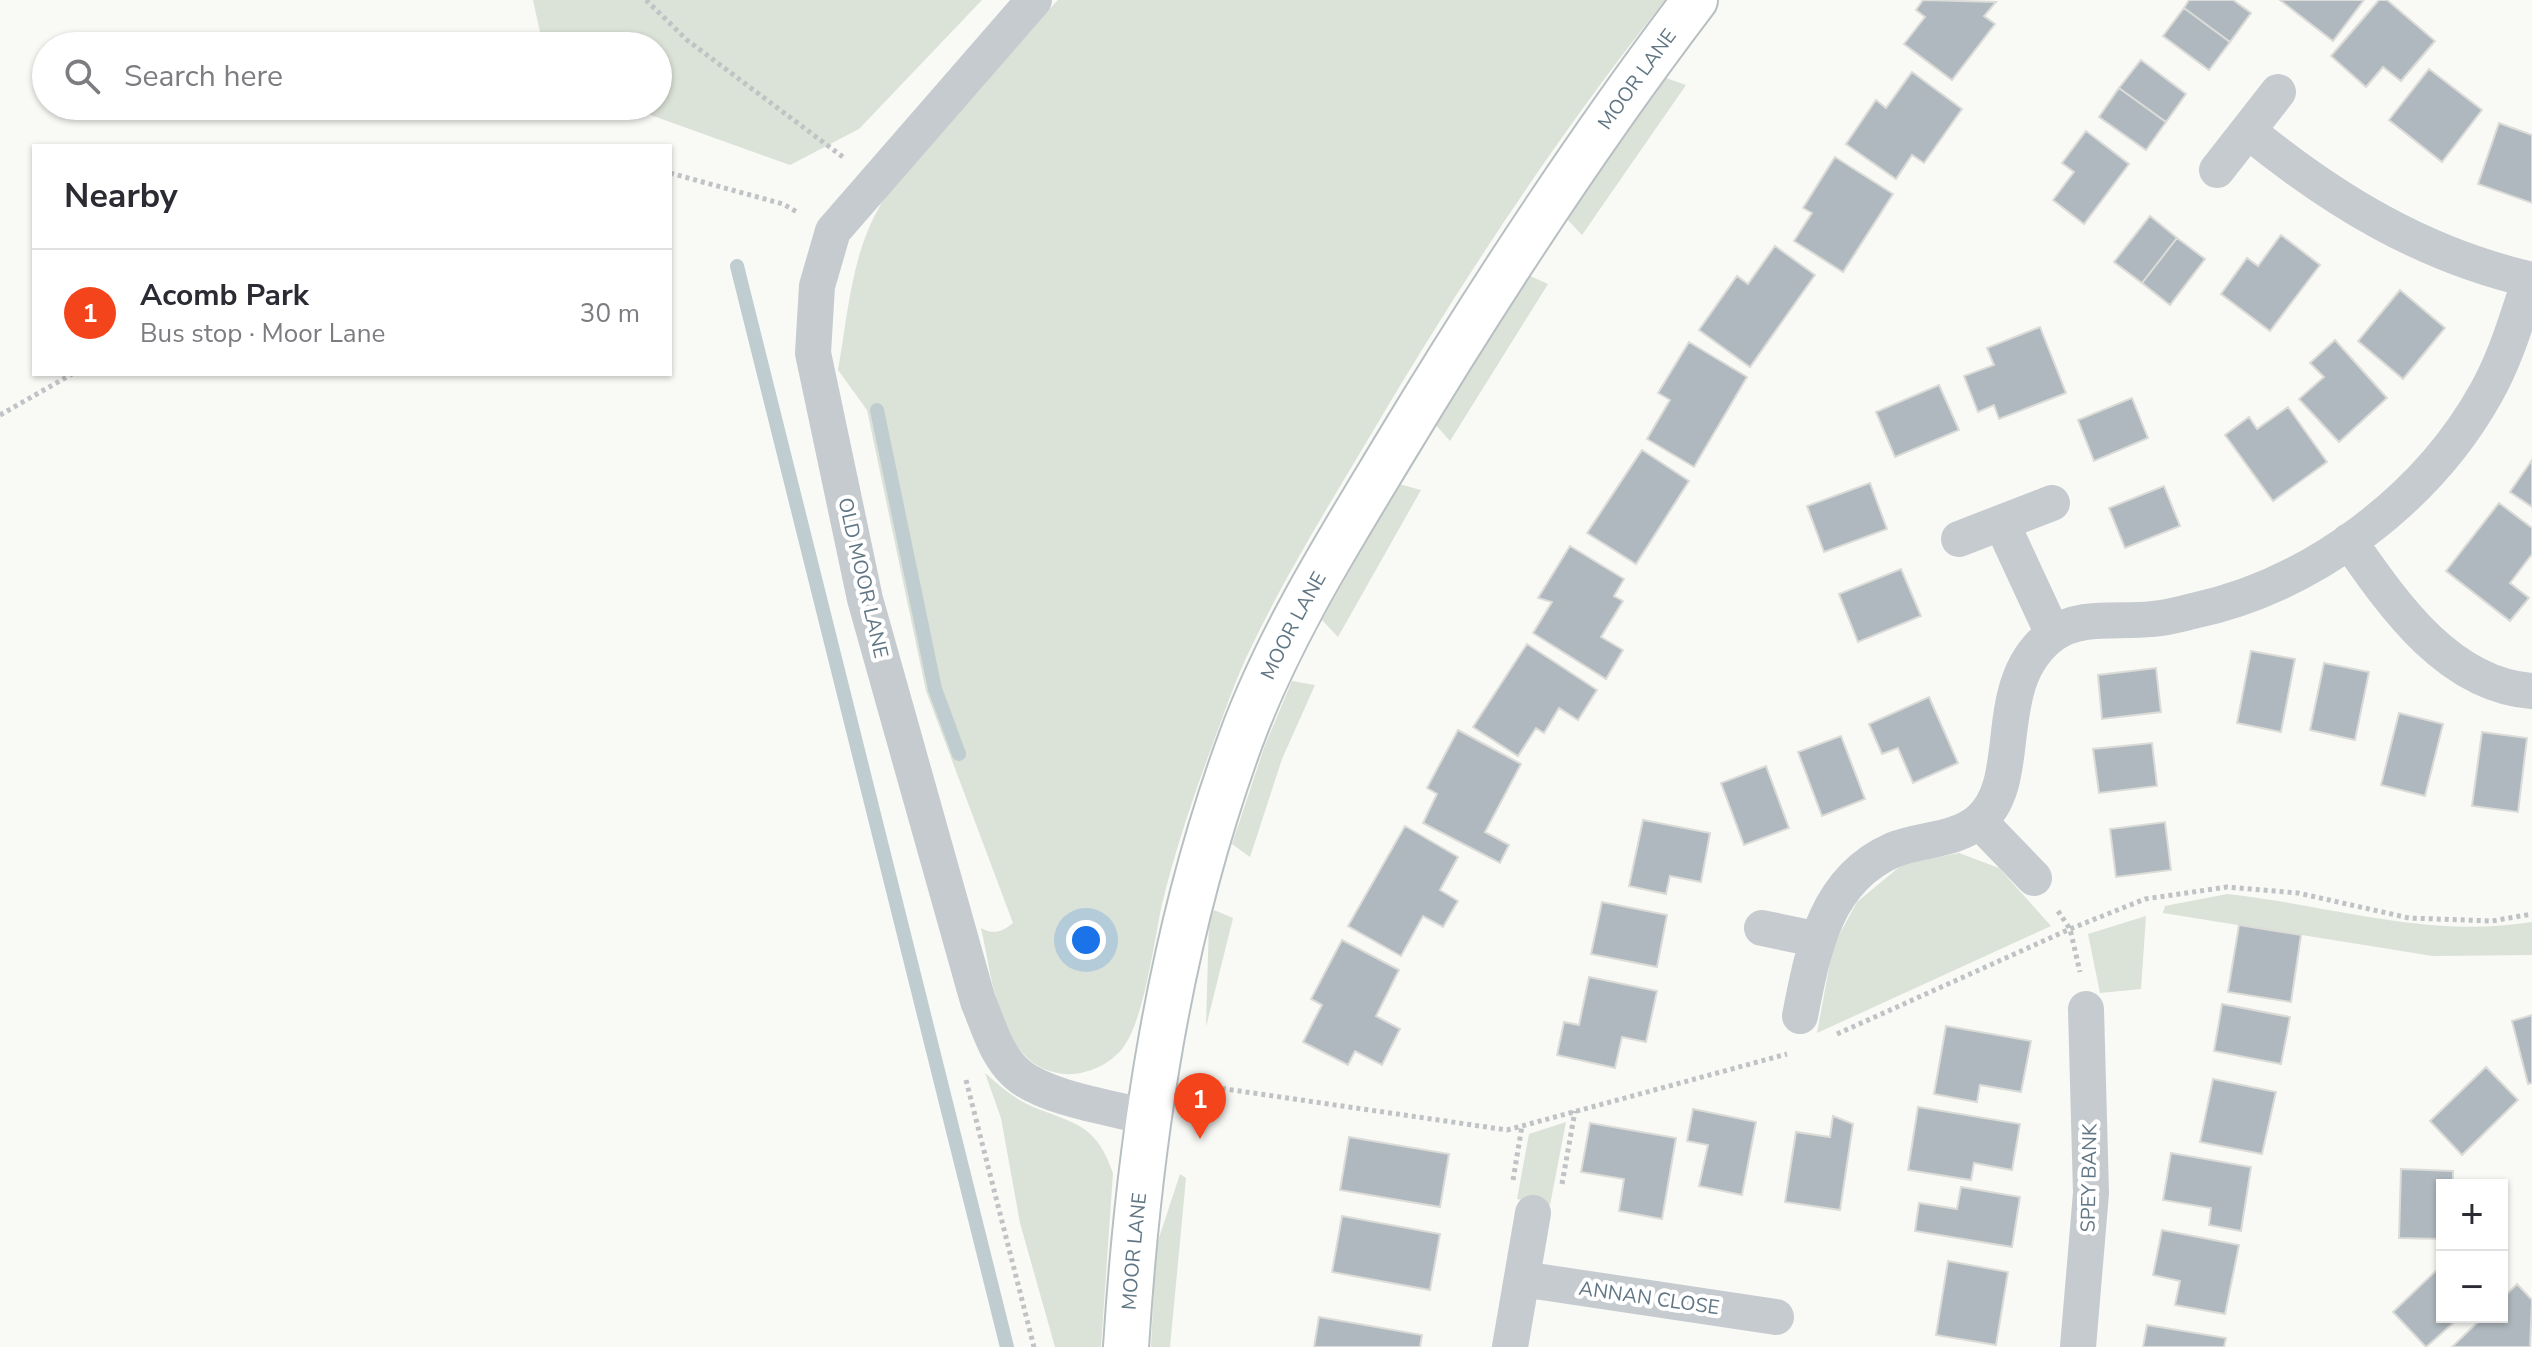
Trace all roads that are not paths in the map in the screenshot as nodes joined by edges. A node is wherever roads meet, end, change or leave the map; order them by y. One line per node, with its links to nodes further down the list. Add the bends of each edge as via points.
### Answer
1 (1034, 0): 19 (street, OLD MOOR LANE, via 833,231 817,286 813,353 865,599 978,1001 995,1045 1016,1074 1046,1089)
2 (1695, 0): 19 (street, MOOR LANE, via 1550,201 1467,328 1282,647 1242,736 1197,872)
3 (2278, 92): 4 (street)
4 (2248, 131): 5 (street); 6 (street, via 2352,209 2471,265)
5 (2217, 170)
6 (2531, 280): 10 (street, via 2487,392 2458,435 2391,508)
7 (2052, 503): 8 (street)
8 (2002, 524): 9 (street); 11 (street)
9 (1959, 539)
10 (2349, 541): 11 (street, via 2288,579 2223,605 2152,619 2079,623); 12 (street, via 2400,613 2438,648 2477,675)
11 (2053, 634): 13 (street, via 2034,652 2020,677 1996,798)
12 (2532, 691)
13 (1979, 821): 14 (street); 16 (street, via 1952,835 1894,850 1867,866 1840,890)
14 (2034, 878)
15 (1762, 928): 16 (street)
16 (1815, 939): 18 (street)
17 (2086, 1009): 25 (street, SPEY BANK, via 2091,1193)
18 (1800, 1016)
19 (1148, 1117): 23 (street, MOOR LANE, via 1132,1242)
20 (1533, 1213): 21 (street)
21 (1522, 1279): 22 (street, ANNAN CLOSE); 24 (street)
22 (1776, 1317)
23 (1126, 1347)
24 (1510, 1347)
25 (2078, 1347)

